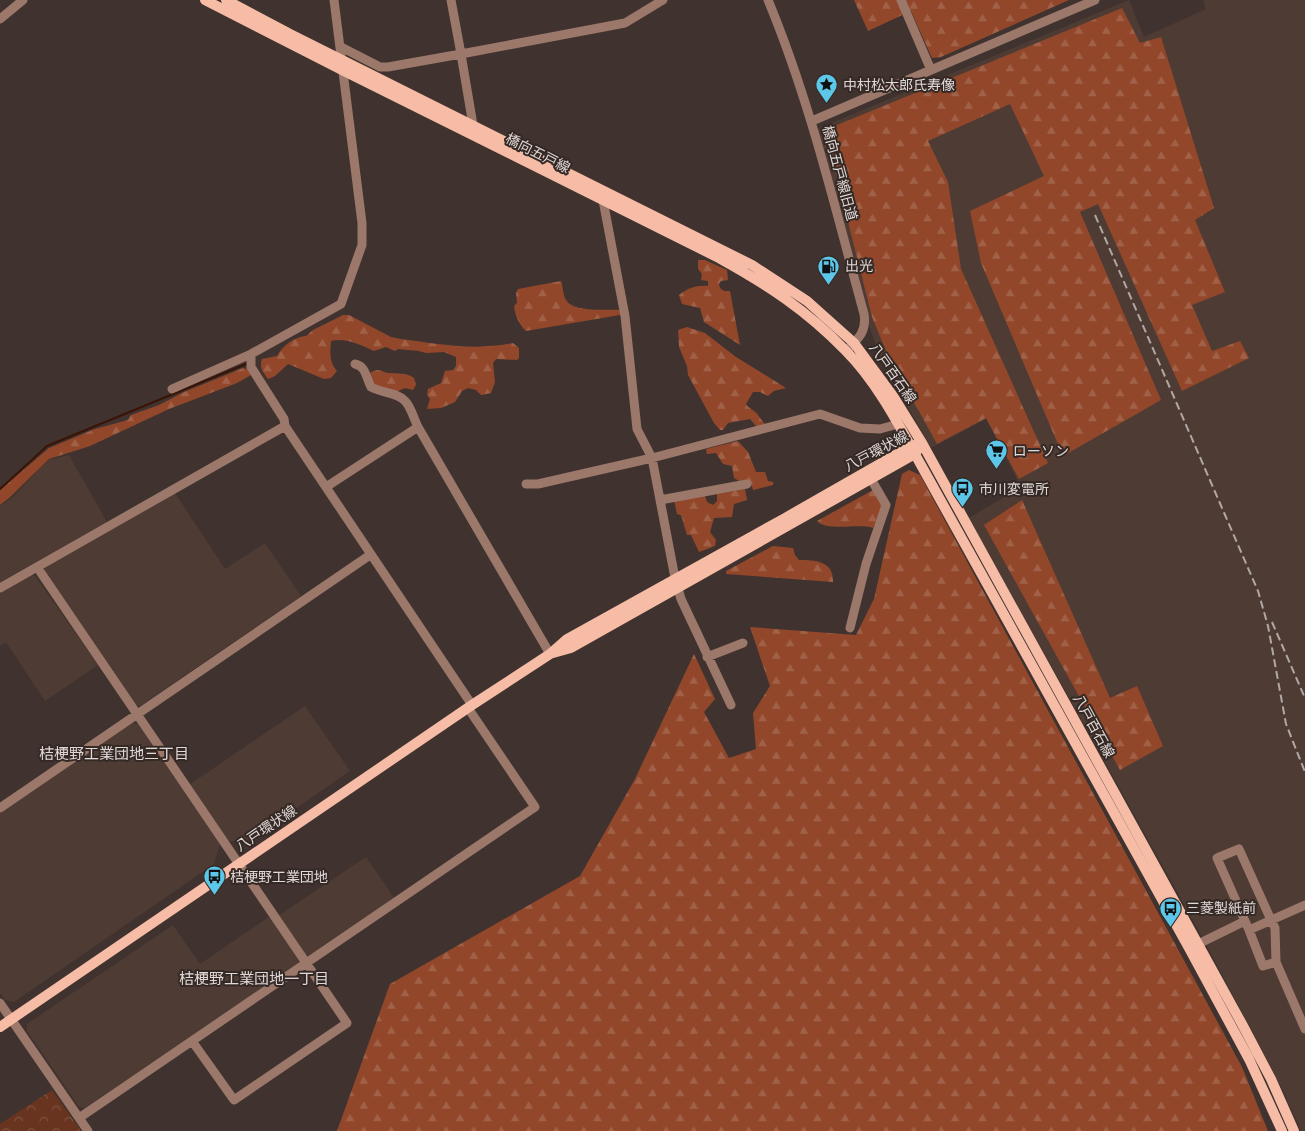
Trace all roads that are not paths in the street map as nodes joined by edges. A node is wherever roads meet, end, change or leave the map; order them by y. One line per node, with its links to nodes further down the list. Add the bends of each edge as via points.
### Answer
1 (23, 0): 10 (street)
2 (205, 0): 16 (main road, 橋向五戸線)
3 (226, 0): 13 (main road, 橋向五戸線)
4 (334, 0): 11 (street)
5 (451, 0): 12 (street)
6 (663, 0): 12 (street, via 625,23)
7 (768, 0): 17 (street, 橋向五戸線旧道)
8 (901, 0): 15 (street)
9 (1095, 0): 15 (street)
10 (0, 19)
11 (341, 47): 13 (street); 14 (street)
12 (461, 54): 14 (street, via 388,68); 18 (street)
13 (342, 60): 14 (main road, 橋向五戸線); 16 (street)
14 (355, 60): 18 (main road, 橋向五戸線)
15 (931, 70): 17 (street)
16 (344, 72): 19 (main road, 橋向五戸線); 24 (street, via 362,223 362,245 351,281 341,304)
17 (812, 122): 22 (street, 橋向五戸線旧道, via 865,322)
18 (473, 125): 19 (street); 20 (main road, 橋向五戸線)
19 (475, 137): 21 (main road, 橋向五戸線)
20 (602, 190): 21 (street); 22 (main road, 橋向五戸線, via 770,276 806,301)
21 (603, 201): 23 (main road, 橋向五戸線, via 757,279 802,311); 32 (street, via 625,316 637,429)
22 (854, 343): 23 (street, 橋向五戸線旧道); 30 (main road, 八戸百石線, via 894,396)
23 (846, 351): 27 (main road, 八戸百石線, via 870,380)
24 (250, 354): 26 (street); 28 (street, via 250,368 284,418)
25 (354, 364): 29 (street, via 364,368 371,387 405,401)
26 (172, 389)
27 (898, 424): 31 (main road, 八戸百石線); 32 (street, via 880,429 860,428 820,414)
28 (285, 426): 36 (street); 39 (street)
29 (418, 426): 36 (street); 44 (street)
30 (922, 443): 31 (main road, 八戸環状線); 54 (main road, 八戸百石線)
31 (913, 450): 33 (main road, 八戸環状線); 40 (main road, 八戸環状線, via 785,518); 54 (main road, 八戸百石線)
32 (652, 458): 34 (street); 37 (street)
33 (871, 479): 40 (main road, 八戸環状線); 42 (street, via 886,506 866,564)
34 (526, 484)
35 (747, 484): 37 (street)
36 (326, 487): 38 (street)
37 (660, 500): 40 (street)
38 (370, 555): 47 (street); 48 (street)
39 (37, 567): 41 (street); 48 (street)
40 (676, 583): 44 (main road, 八戸環状線, via 571,648); 45 (street)
41 (0, 588)
42 (850, 628)
43 (743, 643): 45 (street)
44 (550, 654): 47 (main road, 八戸環状線)
45 (707, 657): 46 (street)
46 (731, 704)
47 (470, 706): 50 (main road, 八戸環状線); 56 (street, via 535,808)
48 (136, 715): 49 (street); 50 (street)
49 (0, 808)
50 (238, 864): 56 (street); 58 (main road, 八戸環状線)
51 (1305, 905): 52 (street)
52 (1271, 920): 53 (street); 53 (street, via 1239,849 1217,858); 55 (street, via 1275,928)
53 (1247, 926): 54 (street); 55 (street, via 1263,966)
54 (1194, 946): 64 (main road, 八戸百石線); 65 (main road, 八戸百石線, via 1258,1056)
55 (1276, 962): 60 (street)
56 (306, 963): 61 (street); 61 (street, via 347,1023 234,1100)
57 (0, 1003): 58 (street)
58 (11, 1020): 59 (main road, 八戸環状線); 62 (street)
59 (0, 1027)
60 (1305, 1029)
61 (192, 1041): 62 (street)
62 (79, 1118): 63 (street)
63 (88, 1131)
64 (1282, 1131)
65 (1294, 1131)

